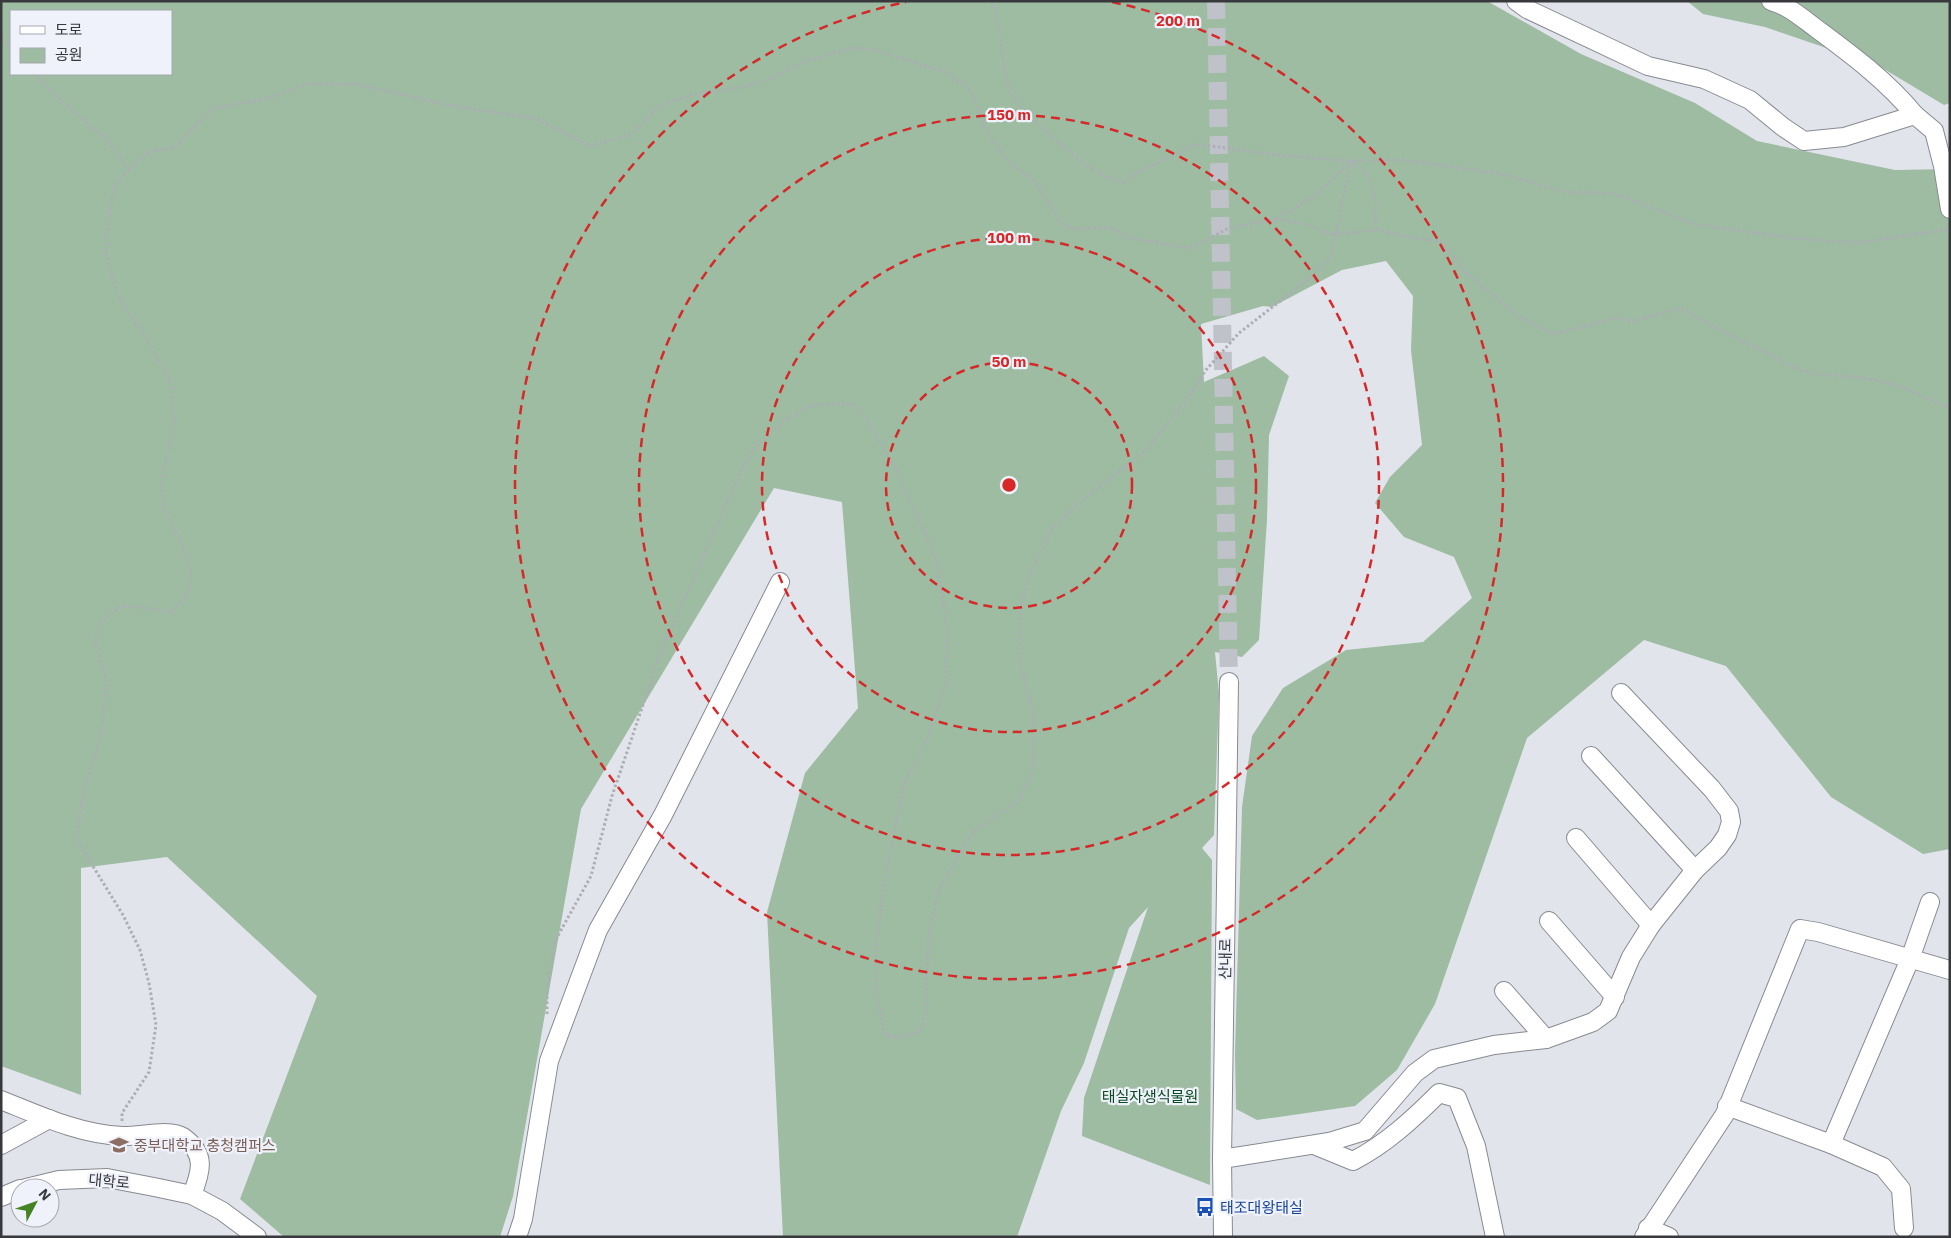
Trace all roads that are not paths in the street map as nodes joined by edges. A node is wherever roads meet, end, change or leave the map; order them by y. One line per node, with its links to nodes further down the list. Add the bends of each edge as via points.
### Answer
1 (1516, 1): 3 (street, via 1526,9 1648,66 1704,79 1750,100 1804,141 1844,137)
2 (1771, 1): 3 (street, via 1783,4 1841,47 1896,92)
3 (1915, 115): 4 (street, via 1934,131)
4 (1950, 209)
5 (780, 582): 31 (street, via 664,815 598,930 549,1060 525,1209)
6 (1229, 682): 25 (street, 산내로)
7 (1622, 693): 10 (street, via 1729,811 1731,822 1727,835)
8 (1591, 756): 10 (street)
9 (1576, 838): 13 (street)
10 (1695, 870): 13 (street)
11 (1930, 902): 14 (street)
12 (1549, 921): 17 (street)
13 (1651, 925): 17 (street, via 1631,957)
14 (1910, 960): 15 (street); 20 (street, via 1800,929); 22 (street)
15 (1950, 970)
16 (1504, 990): 18 (street)
17 (1615, 997): 18 (street, via 1608,1011 1593,1022)
18 (1546, 1039): 24 (street, via 1494,1045 1434,1058 1415,1073 1365,1131)
19 (1, 1100): 21 (street)
20 (1727, 1106): 22 (street); 29 (street, via 1725,1114)
21 (49, 1119): 23 (street); 27 (street, via 94,1133 181,1136 191,1145 200,1161 200,1174)
22 (1831, 1144): 28 (street, via 1883,1167 1902,1189)
23 (1, 1145)
24 (1313, 1145): 25 (street); 33 (street, via 1353,1161 1373,1150 1439,1093 1458,1098 1476,1146)
25 (1222, 1159): 32 (street, 산내로)
26 (60, 1180): 27 (street, 대학로, via 107,1178)
27 (192, 1195): 30 (street, 대학로, via 222,1211)
28 (1904, 1228)
29 (1646, 1232): 34 (street)
30 (257, 1237)
31 (517, 1237)
32 (1223, 1237)
33 (1494, 1237)
34 (1669, 1237)

